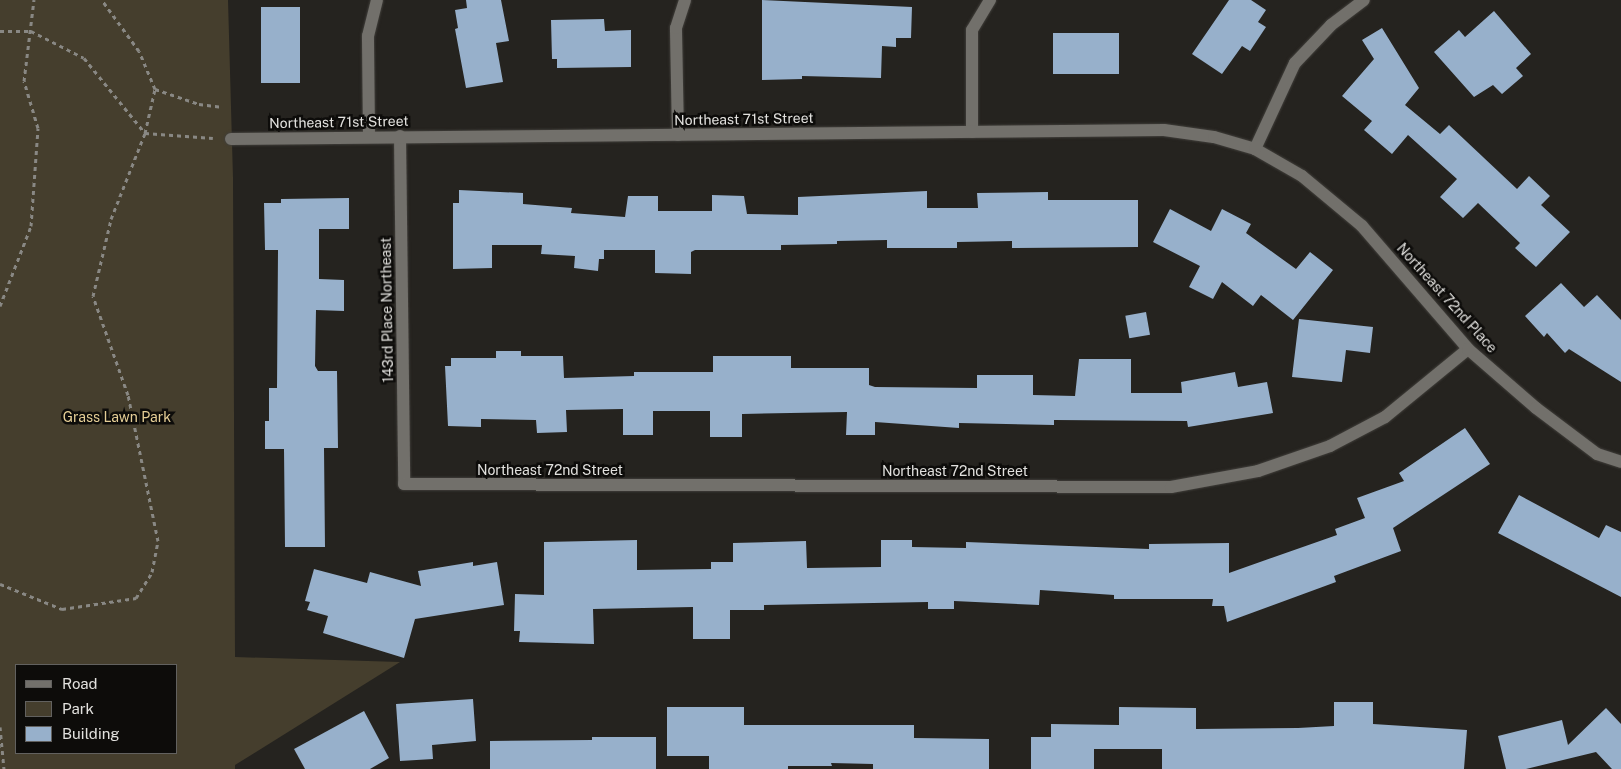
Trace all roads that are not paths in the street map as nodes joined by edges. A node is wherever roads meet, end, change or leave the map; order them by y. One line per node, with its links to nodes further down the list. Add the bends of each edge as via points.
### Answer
1 (377, 0): 7 (street, via 368,36)
2 (685, 0): 6 (street, via 676,28)
3 (990, 0): 5 (street, via 972,30)
4 (1364, 0): 10 (street, via 1330,25 1295,63)
5 (972, 132): 6 (street, Northeast 71st Street); 10 (street, Northeast 71st Street, via 1164,130 1214,137)
6 (678, 135): 8 (street, Northeast 71st Street)
7 (369, 136): 8 (street, Northeast 71st Street); 9 (street, Northeast 71st Street)
8 (400, 136): 13 (street, 143rd Place Northeast)
9 (231, 139)
10 (1255, 149): 11 (street, Northeast 72nd Place, via 1302,176 1362,226)
11 (1468, 348): 12 (street, Northeast 72nd Place, via 1536,408 1582,443 1597,454); 13 (street, Northeast 72nd Street, via 1385,417 1330,446 1258,471 1171,487)
12 (1621, 462)
13 (404, 484)

